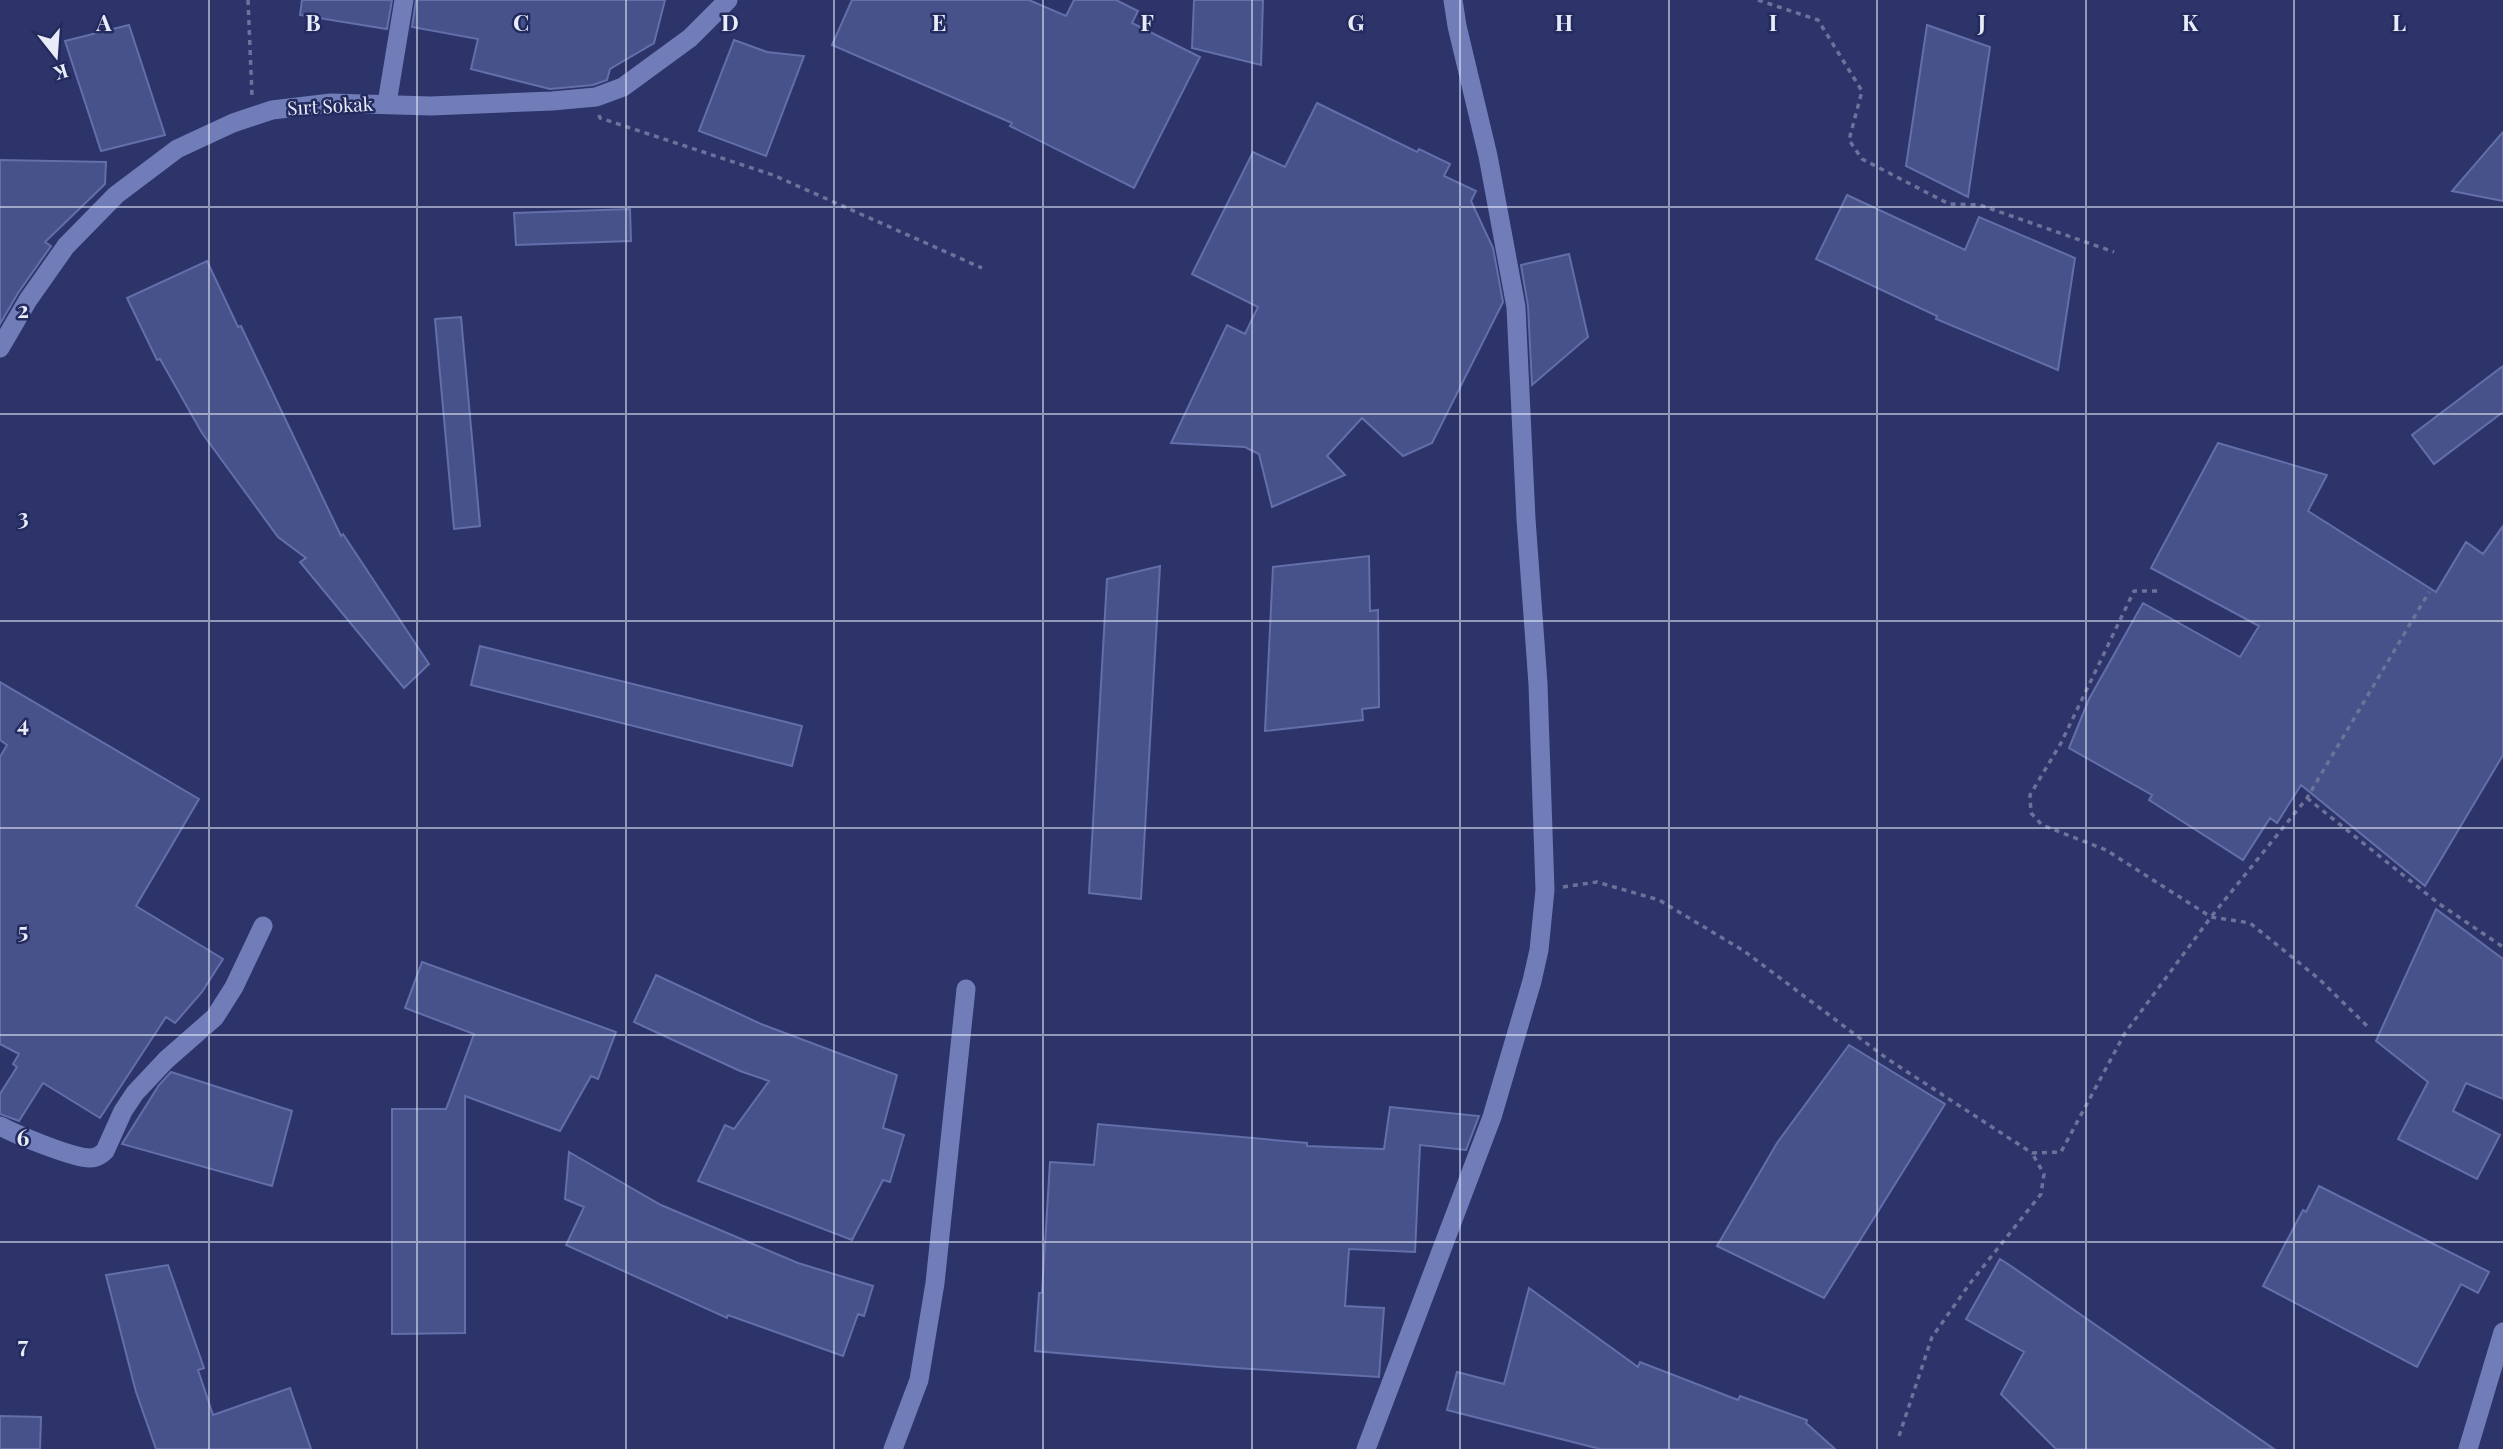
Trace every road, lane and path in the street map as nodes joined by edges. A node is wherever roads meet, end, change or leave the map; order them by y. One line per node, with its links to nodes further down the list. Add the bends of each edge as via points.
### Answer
1 (248, 0): 8 (path)
2 (404, 0): 7 (street)
3 (728, 0): 6 (street, Sırt Sokak, via 690,38 623,87)
4 (1453, 0): 15 (street, via 1516,307)
5 (1758, 0): 9 (path, via 1818,20 1862,91 1849,140 1862,159 1949,204 1980,205)
6 (596, 97): 7 (street, Sırt Sokak, via 431,106); 10 (path, via 600,118 773,175)
7 (387, 103): 8 (street, Sırt Sokak, via 331,103)
8 (253, 116): 11 (street, Sırt Sokak, via 177,149 116,195 66,246)
9 (2114, 252)
10 (982, 268)
11 (0, 348)
12 (2157, 591): 16 (path, via 2134,591 2062,743 2030,795 2031,813 2042,825 2106,850)
13 (2429, 592): 14 (path)
14 (2307, 798): 16 (path); 18 (path, via 2438,902)
15 (1545, 890): 22 (path, via 1597,882 1659,900 1744,951 1889,1060); 26 (street, via 1532,981 1492,1117)
16 (2211, 917): 20 (path, via 2250,923 2319,979); 22 (path, via 2124,1033 2061,1152)
17 (263, 926): 21 (street, via 220,1009 135,1093 100,1156 84,1157)
18 (2503, 947)
19 (966, 989): 25 (street, via 935,1283 919,1380)
20 (2367, 1027)
21 (0, 1126)
22 (2032, 1153): 24 (path, via 2044,1174 2041,1194 1932,1337)
23 (2503, 1332): 27 (street)
24 (1899, 1436)
25 (893, 1449)
26 (1366, 1449)
27 (2468, 1449)

